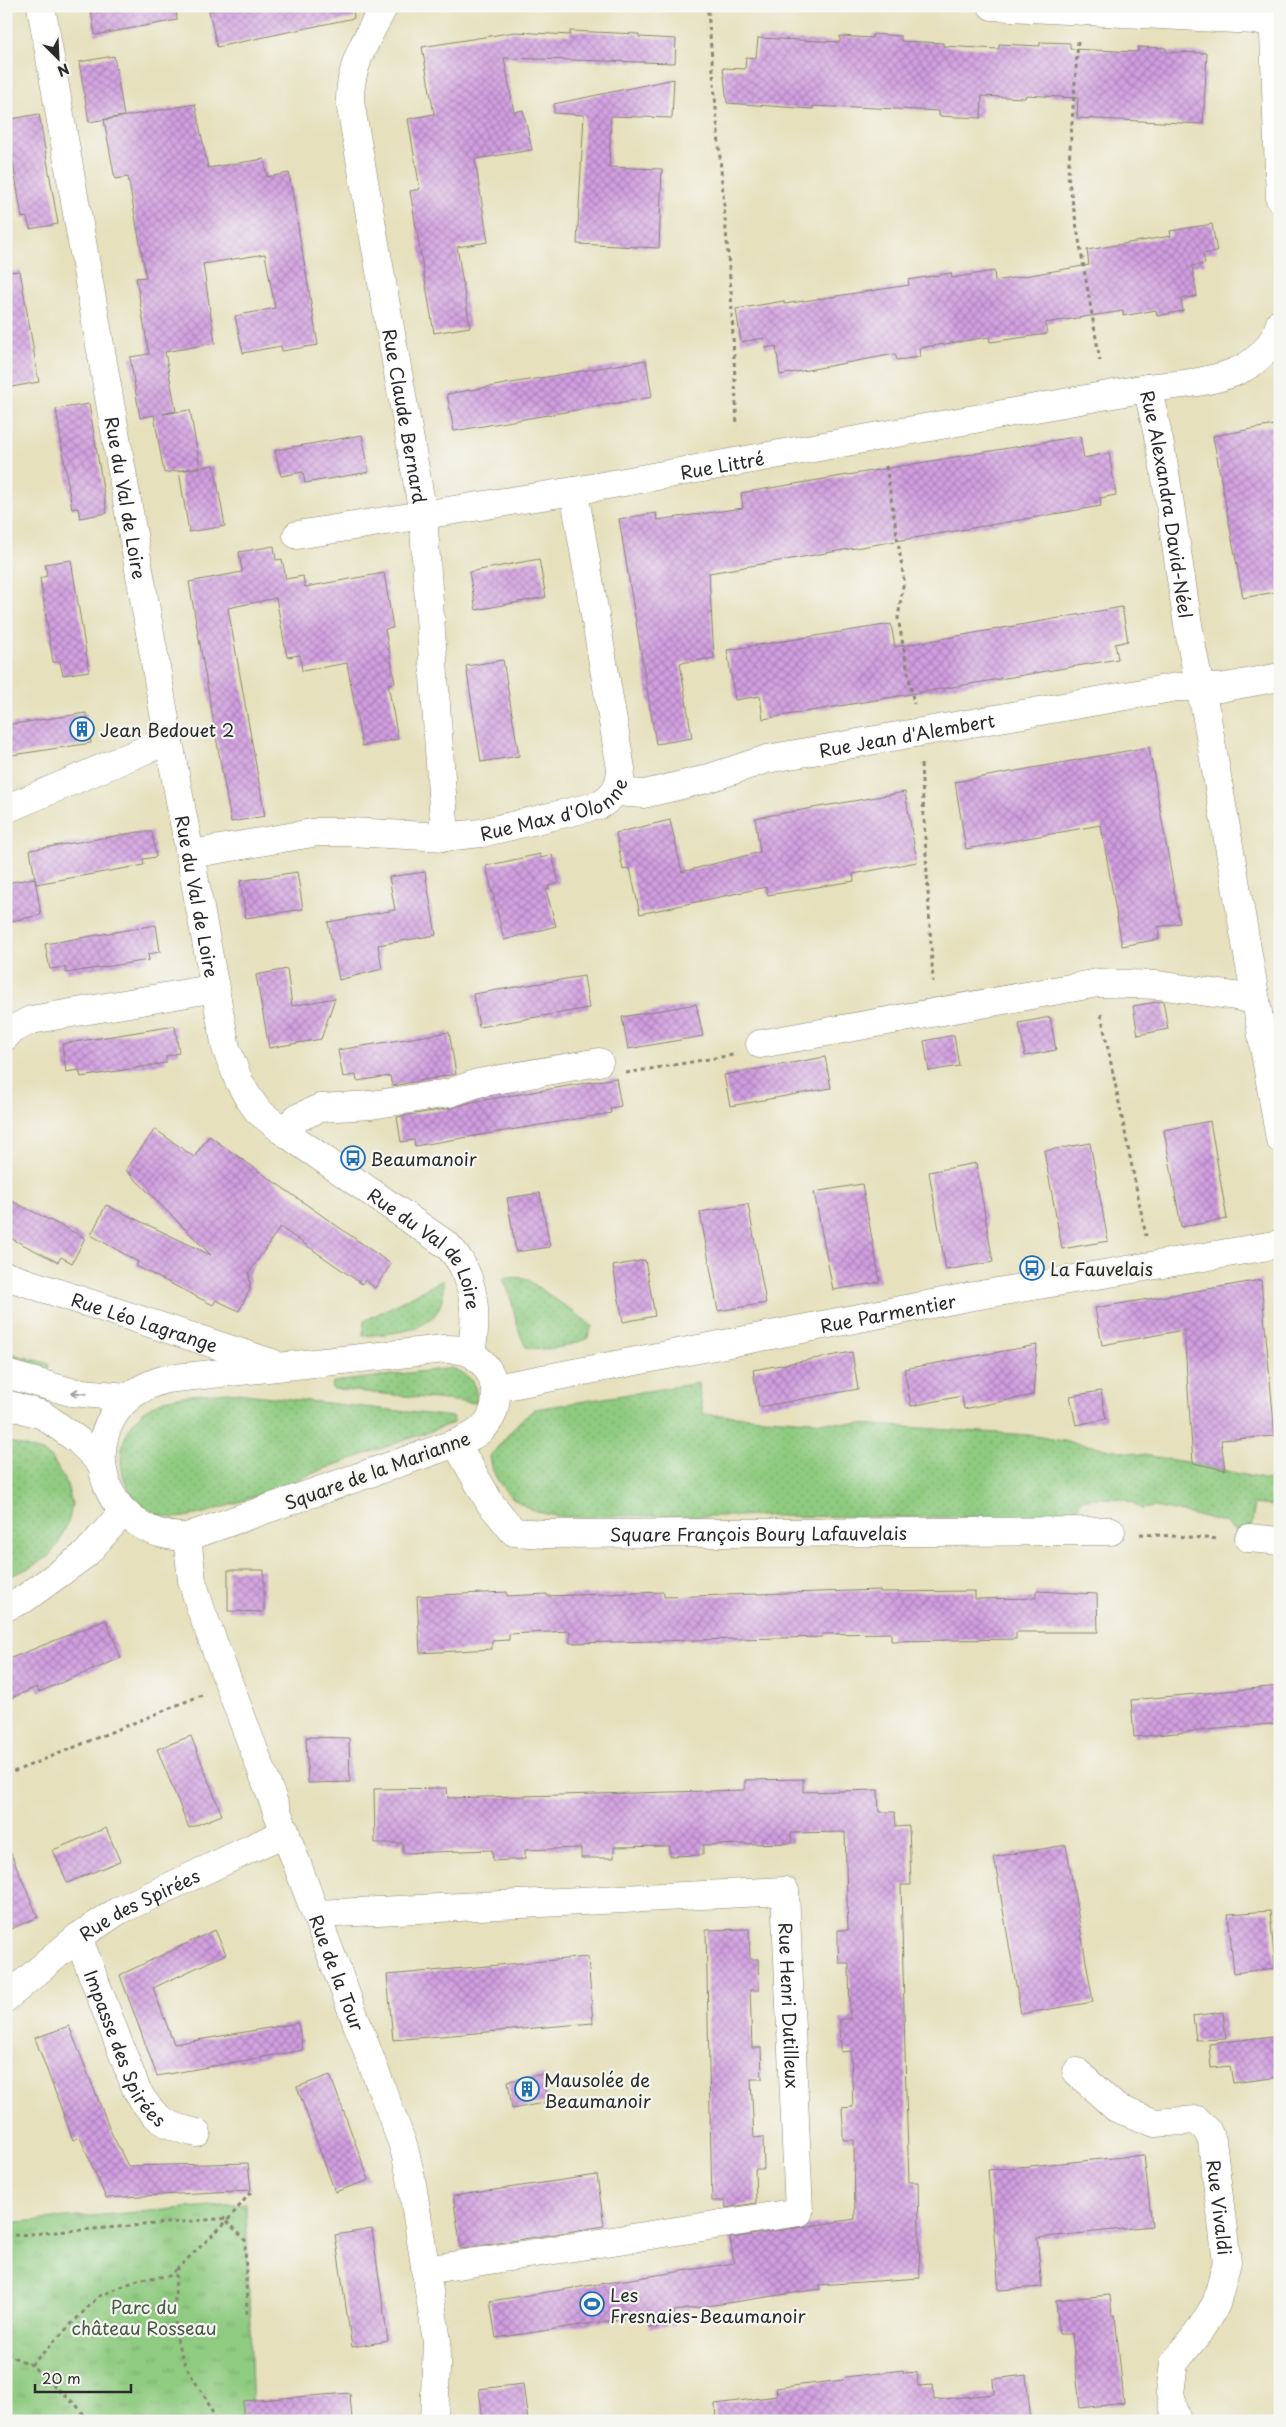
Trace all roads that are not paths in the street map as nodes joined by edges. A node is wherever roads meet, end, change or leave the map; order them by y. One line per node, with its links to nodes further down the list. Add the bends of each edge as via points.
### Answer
1 (41, 6): 13 (street, Rue du Val de Loire)
2 (384, 6): 9 (street, Rue Claude Bernard, via 354,66 350,102)
3 (992, 6): 4 (street)
4 (1273, 14): 5 (street)
5 (1280, 200)
6 (1280, 323): 7 (street, Rue Alexandra David-Néel, via 1272,342 1262,354 1234,374)
7 (1146, 388): 8 (street, Rue Littré); 12 (street, Rue Alexandra David-Néel, via 1159,437)
8 (574, 491): 9 (street, Rue Littré); 14 (street, Rue Max d'Olonne, via 621,769)
9 (423, 514): 10 (street, Rue Littré); 16 (street, Rue Claude Bernard)
10 (297, 535)
11 (1280, 677): 12 (street, via 1220,688)
12 (1200, 688): 14 (street, Rue Jean d'Alembert, via 1177,687 768,759 703,780 644,794); 19 (street, Rue Alexandra David-Néel)
13 (169, 742): 15 (street); 17 (street, Rue du Val de Loire)
14 (616, 792): 16 (street, Rue Max d'Olonne, via 600,805 481,833)
15 (6, 809)
16 (445, 837): 17 (street, Rue Max d'Olonne, via 318,832)
17 (191, 854): 18 (street, Rue du Val de Loire)
18 (216, 988): 20 (street, Rue du Val de Loire, via 30,1020); 23 (street, Rue du Val de Loire, via 226,1048 239,1081 258,1111)
19 (1265, 1013): 21 (street, via 1235,996 1122,982 1095,984); 24 (street, Rue Alexandra David-Néel)
20 (6, 1036)
21 (760, 1044)
22 (610, 1068): 23 (street, via 478,1083 449,1093 370,1105 320,1108 297,1118)
23 (283, 1131): 27 (street, Rue du Val de Loire, via 458,1255 473,1298 475,1332)
24 (1280, 1139)
25 (1280, 1244): 30 (street, Rue Parmentier, via 968,1297)
26 (6, 1276): 28 (street, Rue Léo Lagrange)
27 (471, 1353): 28 (street, Square de la Marianne, via 445,1349); 30 (street, via 487,1369)
28 (283, 1366): 31 (street, Square de la Marianne, via 166,1380 150,1384)
29 (6, 1374): 31 (street, one-way to 29, via 71,1392)
30 (496, 1388): 33 (street, Square de la Marianne, via 495,1408 490,1419 476,1434)
31 (127, 1397): 34 (street, Square de la Marianne, via 108,1424)
32 (6, 1404): 34 (street, via 43,1415 79,1441)
33 (456, 1443): 36 (street, Square François Boury Lafauvelais, via 490,1503 514,1532); 37 (street, Square de la Marianne)
34 (102, 1464): 35 (street, Square de la Marianne, via 103,1476)
35 (123, 1512): 37 (street, Square de la Marianne, via 152,1531); 40 (street, via 86,1554 24,1599)
36 (1111, 1531)
37 (187, 1537): 41 (street, Rue de la Tour, via 192,1580)
38 (1249, 1538): 39 (street)
39 (1280, 1541)
40 (6, 1607)
41 (286, 1832): 42 (street, Rue de la Tour); 43 (street, Rue des Spirées, via 118,1911)
42 (316, 1914): 47 (street, Rue de la Tour, via 404,2148); 47 (street, Rue Henri Dutilleux, via 785,1891 799,2212)
43 (78, 1937): 44 (street, Rue des Spirées); 46 (street, Impasse des Spirées, via 137,2090 148,2109 160,2121)
44 (6, 1998)
45 (1077, 2072): 49 (street, Rue Vivaldi, via 1116,2108 1155,2123 1197,2120 1212,2141 1227,2262 1216,2304 1174,2363 1170,2393)
46 (197, 2133)
47 (425, 2270): 48 (street, Rue de la Tour, via 437,2341)
48 (434, 2421)
49 (1177, 2421)

